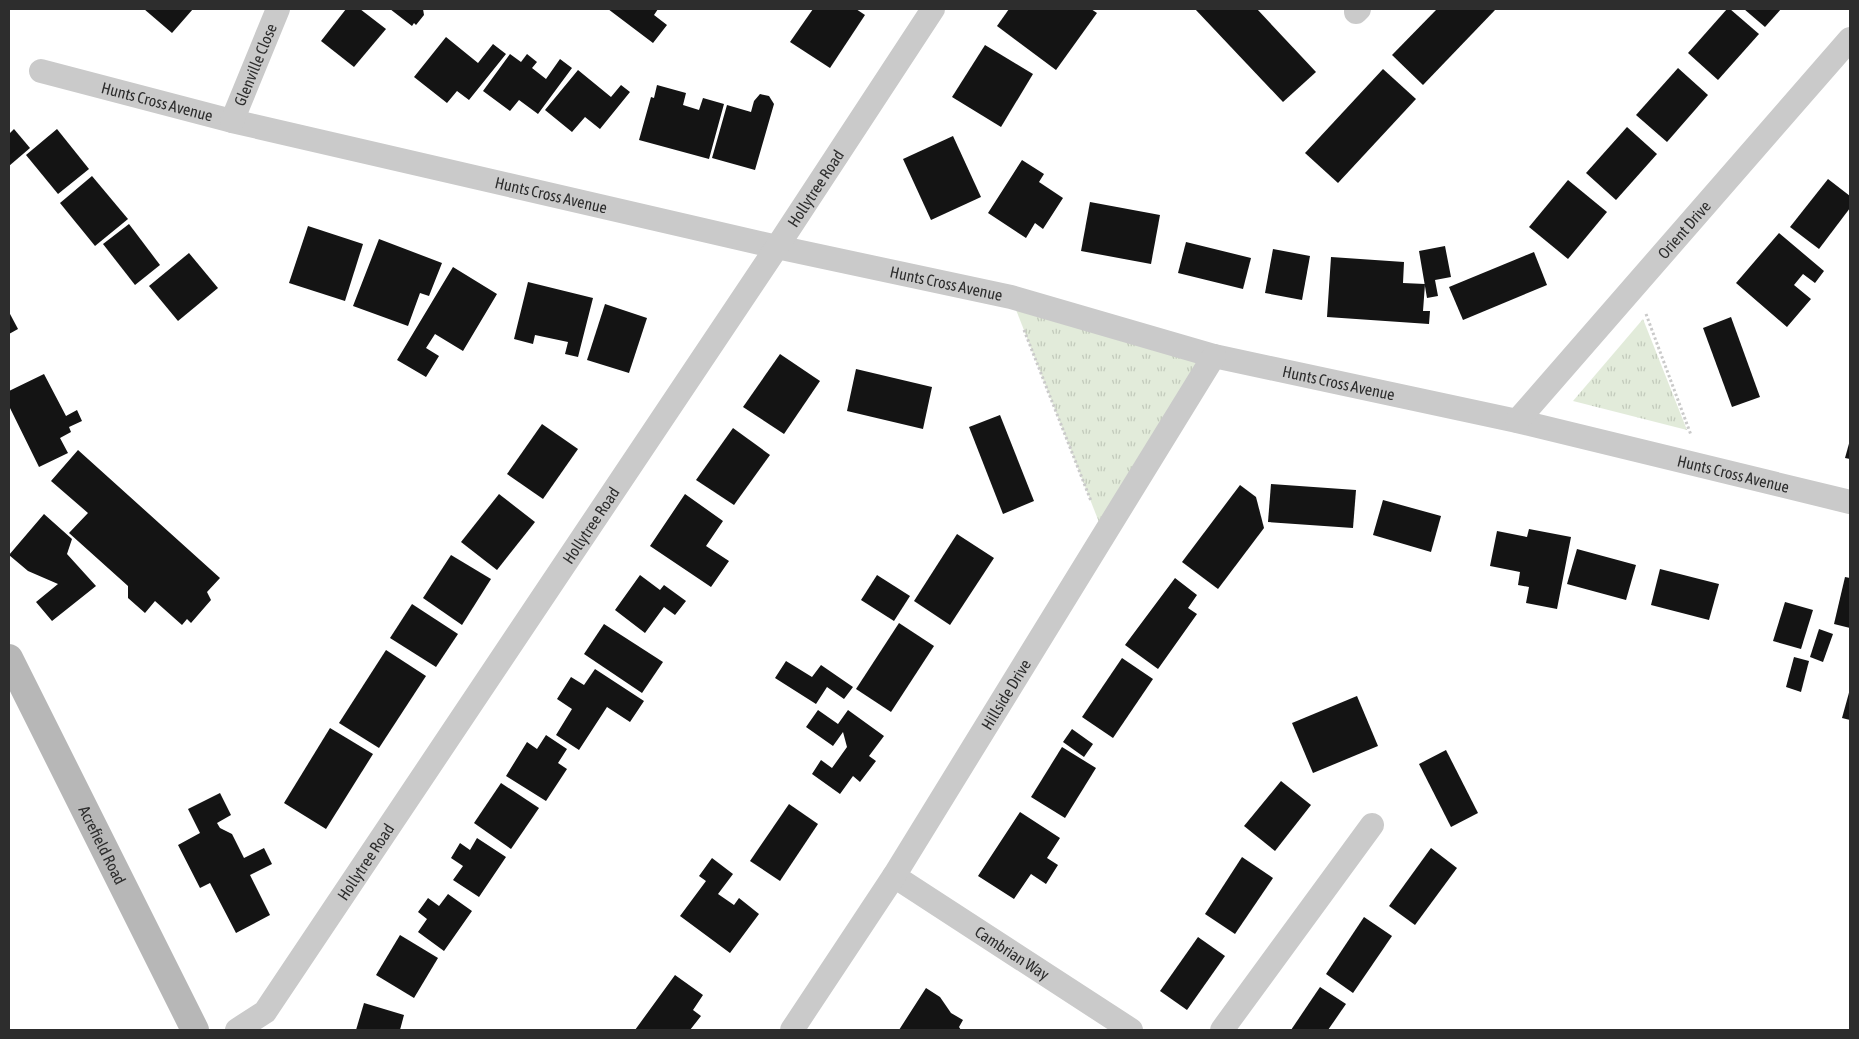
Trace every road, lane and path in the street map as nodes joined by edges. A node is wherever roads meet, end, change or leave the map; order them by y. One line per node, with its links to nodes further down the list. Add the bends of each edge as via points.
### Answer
1 (278, 9): 5 (street, Glenville Close)
2 (933, 9): 6 (street, Hollytree Road)
3 (1850, 39): 7 (street, Orient Drive)
4 (41, 71): 5 (street, Hunts Cross Avenue)
5 (232, 121): 6 (street, Hunts Cross Avenue)
6 (778, 247): 8 (street, Hunts Cross Avenue); 18 (street, Hollytree Road, via 265,1012)
7 (1627, 295): 10 (street, Orient Drive); 11 (path, via 1645,311 1692,437)
8 (1011, 297): 9 (street, Hunts Cross Avenue); 13 (path)
9 (1214, 356): 10 (street, Hunts Cross Avenue); 13 (street, Hillside Drive)
10 (1517, 421): 11 (street, Hunts Cross Avenue)
11 (1687, 462): 12 (street, Hunts Cross Avenue)
12 (1850, 502)
13 (1104, 535): 16 (street, Hillside Drive)
14 (9, 658): 17 (main road, Acrefield Road)
15 (1372, 825): 21 (street)
16 (894, 876): 19 (street, Hillside Drive); 20 (street, Cambrian Way)
17 (195, 1030)
18 (237, 1030)
19 (792, 1030)
20 (1131, 1030)
21 (1222, 1030)

